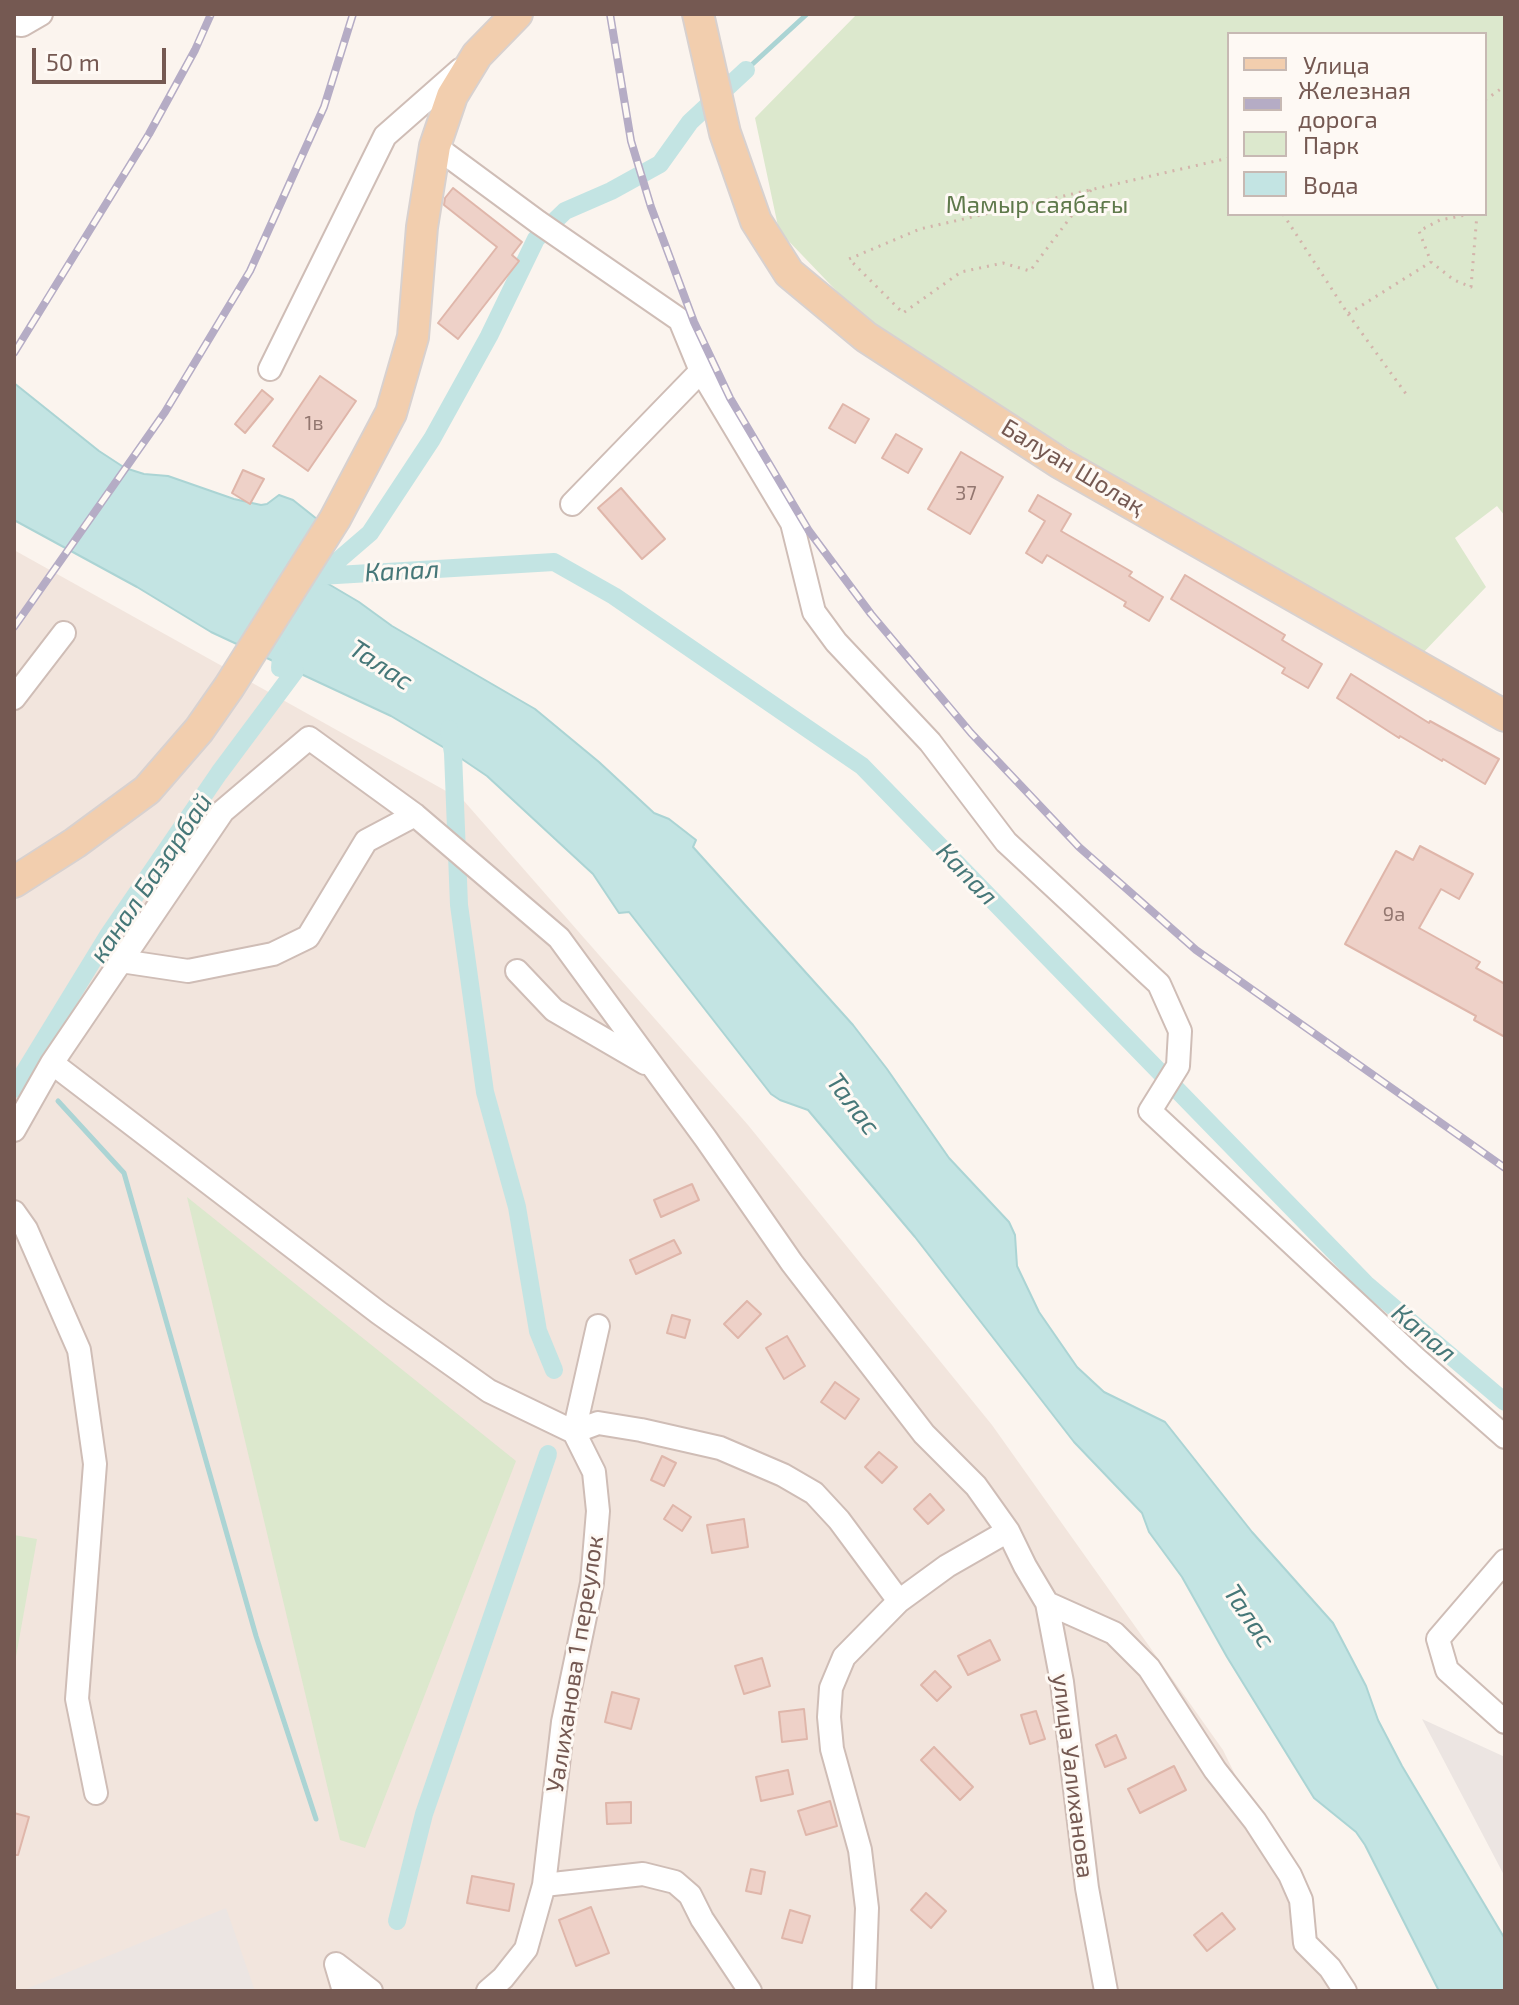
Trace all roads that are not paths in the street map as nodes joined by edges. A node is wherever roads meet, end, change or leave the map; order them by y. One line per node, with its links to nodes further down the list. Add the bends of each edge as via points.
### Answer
1 (41, 14): 4 (street)
2 (517, 14): 5 (main road)
3 (698, 14): 12 (main road, Балуан Шолақ, via 725,133 756,221 789,273 866,337 1060,463)
4 (14, 24)
5 (482, 50): 6 (main road, via 452,96); 7 (street, via 385,136)
6 (435, 146): 8 (street, via 680,320); 14 (main road, via 413,337 391,413 335,519 229,687 147,790)
7 (270, 369)
8 (701, 371): 9 (street); 23 (street, via 792,523 814,612 836,642 930,742 1006,842 1159,984 1180,1031 1178,1066 1150,1111)
9 (572, 504)
10 (64, 633): 11 (street)
11 (14, 698)
12 (1505, 716)
13 (415, 815): 15 (street, via 366,841 308,937 273,954 188,971); 15 (street, улица Уалиханова, via 309,738 223,811); 18 (street, улица Уалиханова, via 559,938)
14 (14, 882)
15 (121, 961): 17 (street)
16 (517, 971): 18 (street, via 554,1010)
17 (52, 1063): 19 (street); 22 (street, via 452,1365 489,1391)
18 (655, 1069): 24 (street, улица Уалиханова, via 792,1263 924,1434 976,1486)
19 (14, 1130)
20 (14, 1212): 29 (street, via 79,1350 95,1464 77,1699)
21 (598, 1326): 22 (street)
22 (574, 1432): 26 (street, via 598,1423 641,1430 720,1448 783,1475 814,1493); 30 (street, Уалиханова 1 переулок, via 594,1472 598,1511 592,1583 563,1722)
23 (1505, 1437)
24 (1008, 1531): 26 (street); 27 (street, улица Уалиханова)
25 (1505, 1561): 28 (street, via 1438,1639 1447,1670)
26 (899, 1601): 35 (street, via 844,1657 831,1688 832,1749 860,1850 867,1908)
27 (1047, 1603): 36 (street, улица Уалиханова); 37 (street, via 1114,1633 1149,1668 1290,1875 1301,1900 1305,1943)
28 (1505, 1722)
29 (96, 1793)
30 (544, 1885): 33 (street, Уалиханова 1 переулок, via 526,1949); 34 (street, via 643,1874 675,1882 690,1895)
31 (344, 1991): 32 (street, via 336,1964)
32 (371, 1991)
33 (488, 1991)
34 (750, 1991)
35 (864, 1991)
36 (1106, 1991)
37 (1345, 1991)

